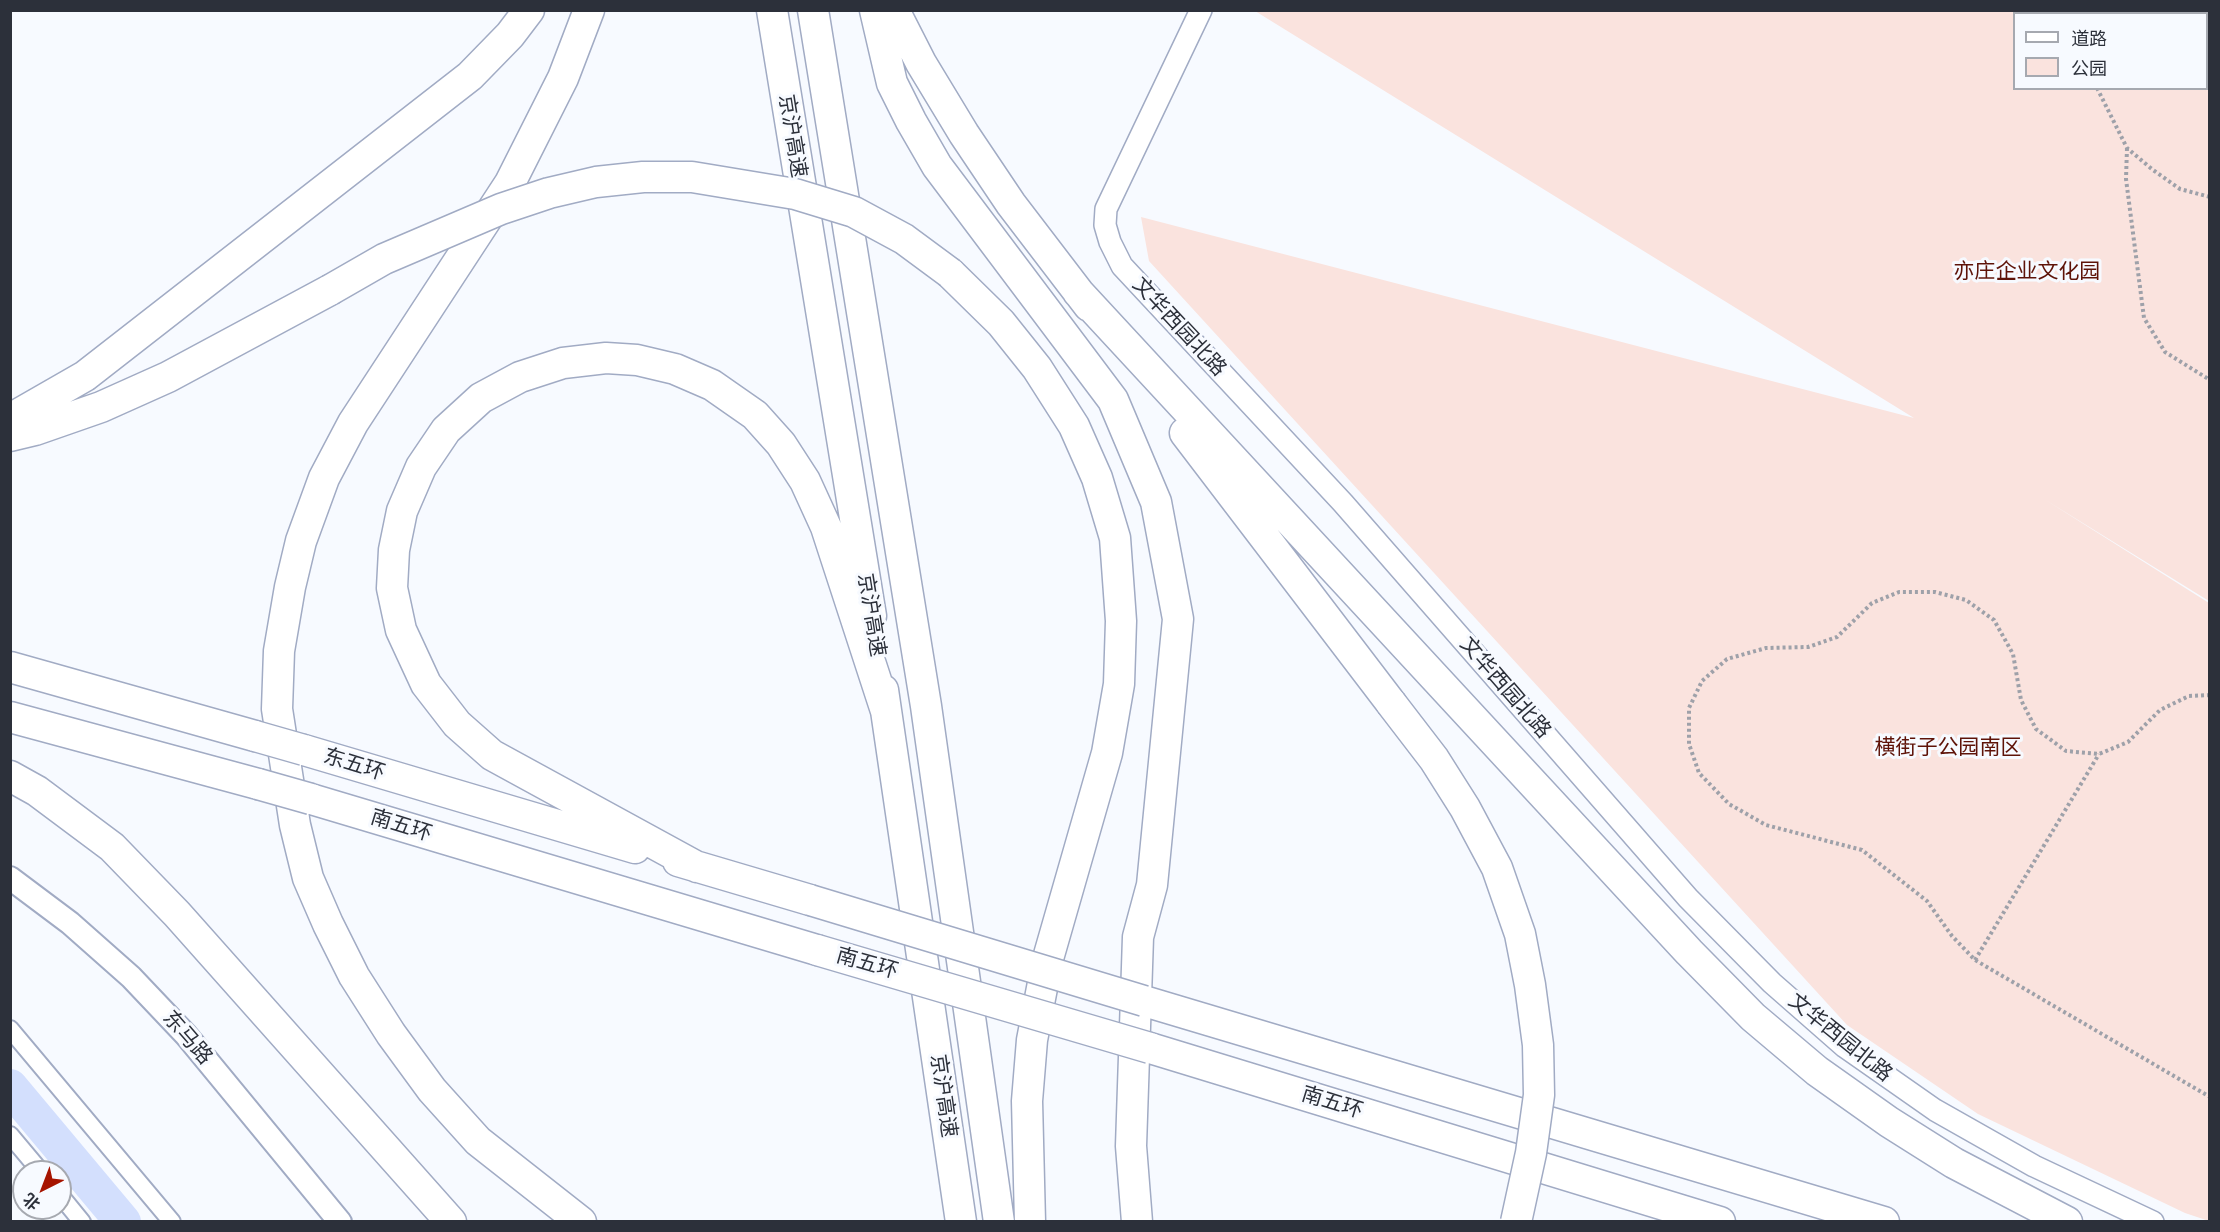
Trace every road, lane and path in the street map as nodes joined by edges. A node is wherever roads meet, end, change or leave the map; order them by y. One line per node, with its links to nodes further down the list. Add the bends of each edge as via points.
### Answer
1 (529, 10): 13 (highway, via 510,35 452,90 85,376)
2 (589, 10): 33 (highway, via 563,78 510,183 353,423 324,478 301,541 290,587 279,651 277,709 295,825 308,878 354,976 432,1090 478,1141)
3 (772, 10): 17 (highway, 京沪高速)
4 (813, 10): 35 (highway, 京沪高速, via 926,706)
5 (874, 10): 37 (highway, via 892,83 936,166 1113,400 1156,502 1178,619 1155,861 1138,937 1131,1146)
6 (894, 10): 11 (highway, via 964,134)
7 (1201, 10): 42 (street, 文华西园北路, via 1106,209 1105,225 1122,266 1343,503 1688,898 1772,982 1845,1047 1935,1110 2034,1166)
8 (2098, 90): 9 (path)
9 (2127, 148): 10 (path, via 2180,189); 12 (path, via 2126,179 2144,318 2165,352)
10 (2210, 198)
11 (1078, 292): 38 (highway, bridge, via 1434,759 1497,868 1520,934 1538,1045 1539,1095); 41 (highway, via 1753,1017 1817,1071 1889,1122 1954,1163)
12 (2210, 380)
13 (10, 419)
14 (10, 435): 36 (highway, bridge, via 101,407 168,377 384,260 501,209 596,182 692,177 795,194 854,212 904,239 950,273 1001,324 1037,368 1074,426 1097,478 1114,538 1121,621 1119,684 1107,753 1047,962 1032,1040 1027,1101)
15 (10, 667): 21 (highway, 东五环, bridge)
16 (2210, 695): 19 (path, via 2189,696 2160,710 2128,742)
17 (886, 711): 21 (highway, via 826,527 781,444 755,415 712,385 675,369 616,358 563,363 520,377 481,398 446,430 421,467 402,511 394,550 393,588 401,630 426,684 457,724 492,755); 34 (highway, 京沪高速)
18 (10, 717): 39 (highway, 南五环, bridge, via 311,799)
19 (2099, 754): 23 (path); 23 (path, via 2066,751 2036,729 2020,700 2013,654 1994,620 1966,600 1935,592 1899,592 1872,603 1837,637 1809,647 1766,648 1727,659 1702,681 1689,708 1689,744 1699,773 1729,804 1766,825 1862,850 1927,901)
20 (10, 776): 32 (highway, via 37,791 112,847 177,914)
21 (697, 867): 40 (highway, bridge)
22 (10, 878): 31 (main road, 东马路, via 131,976 186,1035)
23 (1975, 960): 25 (path)
24 (10, 1029): 30 (street)
25 (2210, 1097)
26 (10, 1135): 27 (street)
27 (31, 1160)
28 (72, 1209): 29 (street)
29 (82, 1221)
30 (172, 1221)
31 (340, 1221)
32 (452, 1221)
33 (581, 1221)
34 (961, 1221)
35 (999, 1221)
36 (1030, 1221)
37 (1137, 1221)
38 (1516, 1221)
39 (1720, 1221)
40 (1884, 1221)
41 (2067, 1221)
42 (2153, 1221)

